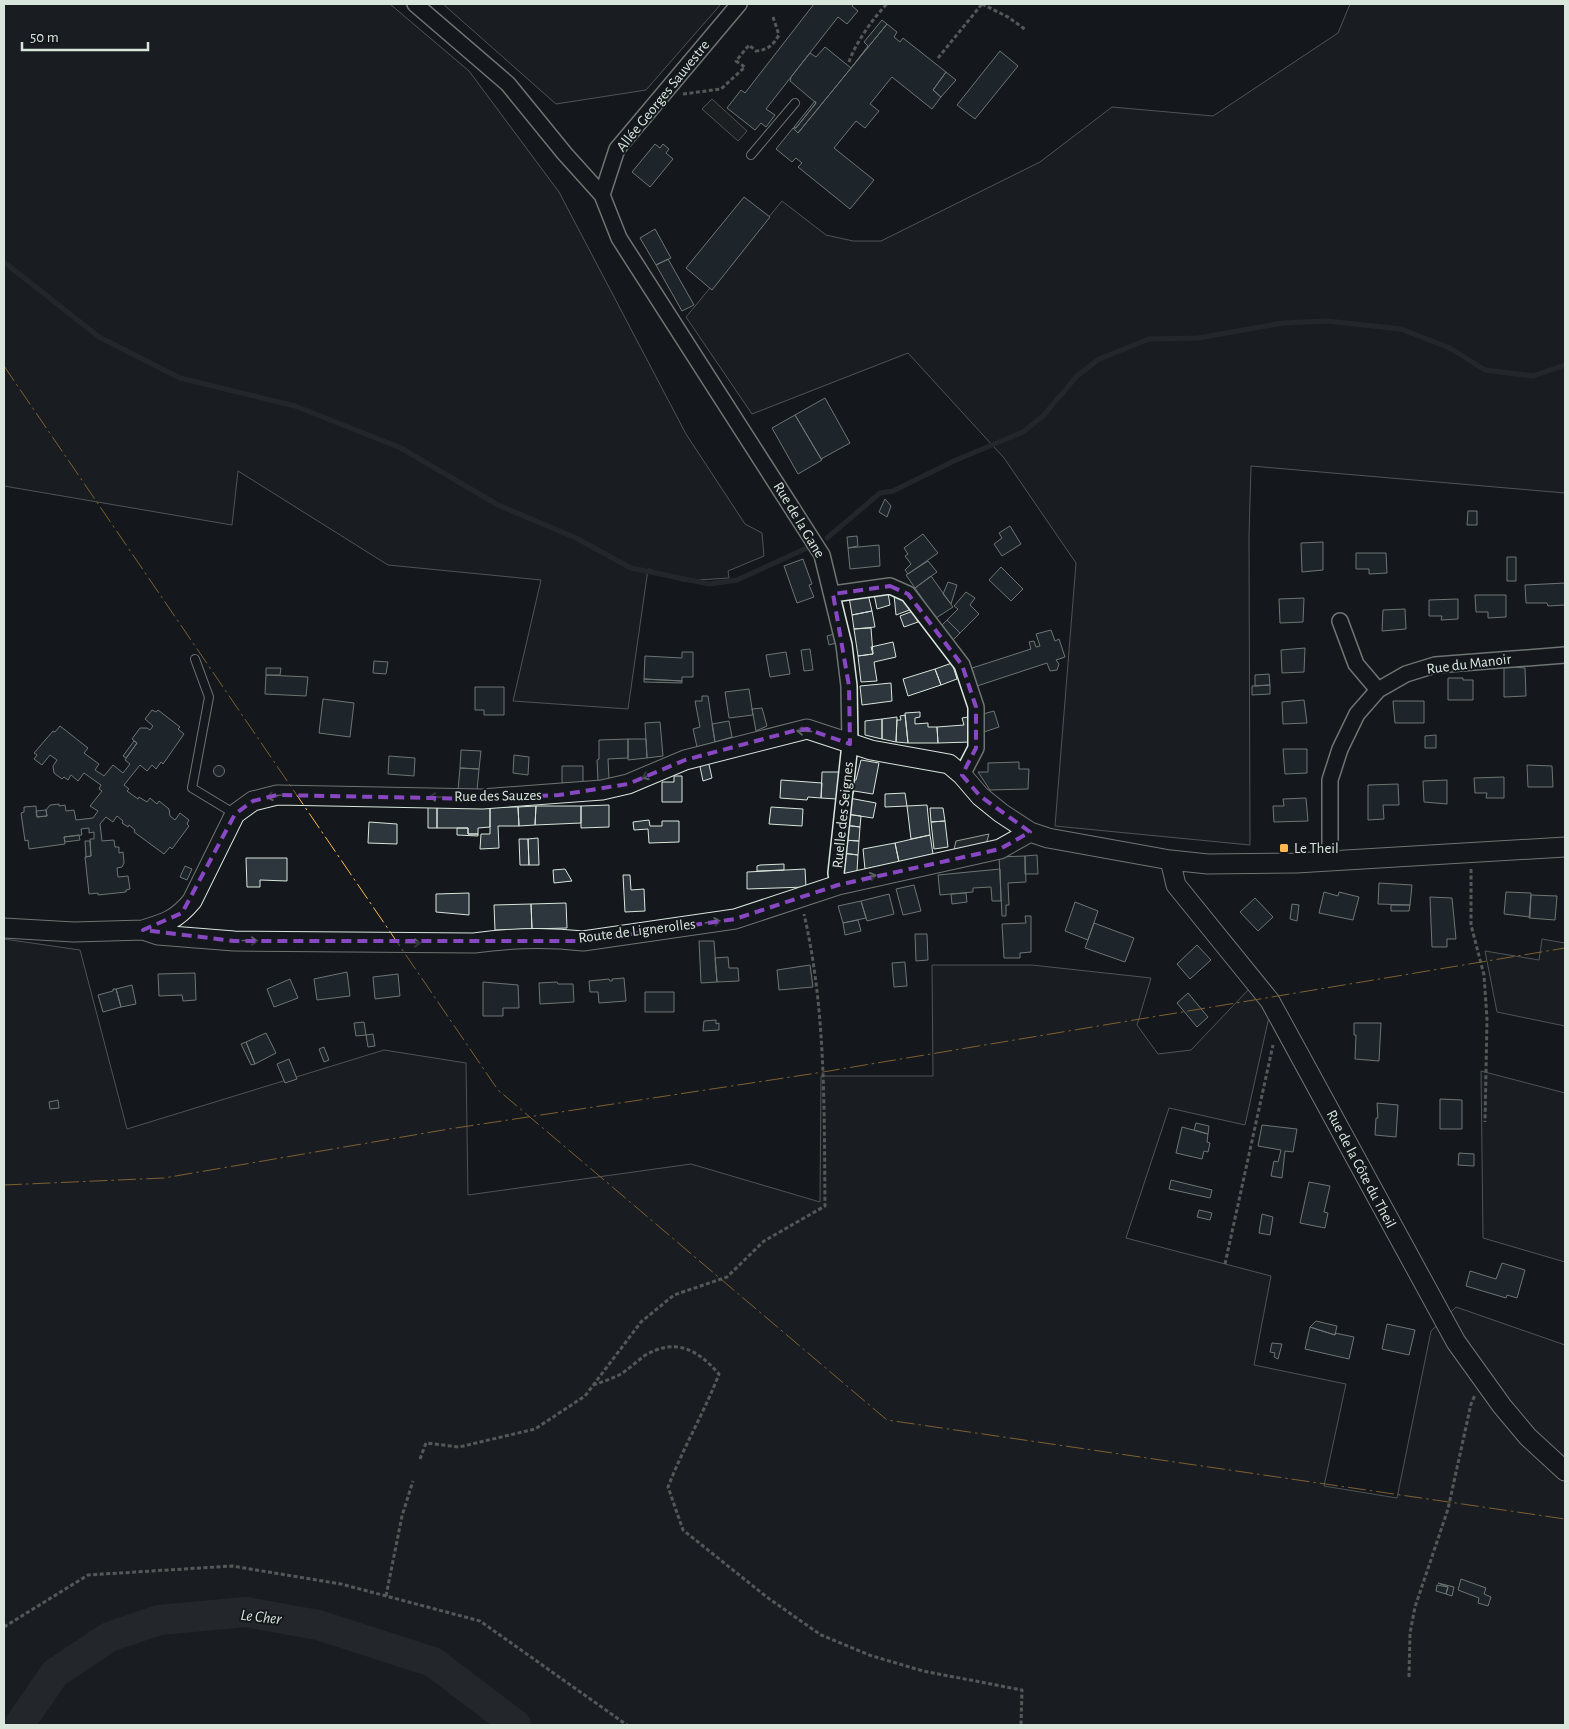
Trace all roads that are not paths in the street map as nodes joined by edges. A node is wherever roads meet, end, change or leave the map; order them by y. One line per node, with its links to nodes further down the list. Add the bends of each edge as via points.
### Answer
1 (415, 4): 5 (street, Rue de la Gane, via 508,84)
2 (739, 4): 5 (street, Allée Georges Sauvestre, via 617,149)
3 (795, 103): 4 (lane)
4 (751, 155)
5 (602, 195): 6 (street, Rue de la Gane, via 619,238 818,547)
6 (833, 594): 11 (street, Rue de la Gane, via 849,686); 12 (street, via 890,586 908,594 962,665 976,707 976,748)
7 (1340, 621): 10 (street, via 1356,664)
8 (1565, 654): 10 (street, Rue du Manoir, via 1435,665 1406,674)
9 (195, 659): 13 (lane, via 209,697 192,788)
10 (1378, 690): 17 (street, Rue du Manoir, via 1357,714 1330,780)
11 (850, 744): 12 (street, via 948,764); 13 (street, Rue des Sauzes, one-way to 13, via 807,729 797,730 685,760 628,784 602,790 482,799 277,795 253,801); 18 (street, Ruelle des Seignes, via 836,873)
12 (962, 775): 14 (street, via 980,796)
13 (235, 814): 19 (street)
14 (1030, 832): 16 (street); 18 (street, Route de Lignerolles, one-way to 14, via 1000,849)
15 (1565, 847): 17 (street)
16 (1170, 860): 17 (street, via 1208,864); 23 (street, Rue de la Côte du Theil, via 1176,884 1270,1001 1456,1342 1482,1382 1528,1436)
17 (1330, 861)
18 (838, 885): 22 (street, Route de Lignerolles, one-way to 18, via 474,944 506,939 583,940 735,918)
19 (192, 901): 21 (street, via 170,922); 22 (street, via 192,918)
20 (4, 928): 21 (street, via 74,932)
21 (143, 930): 22 (street, Route de Lignerolles, via 158,935)
22 (202, 937)
23 (1565, 1471)

